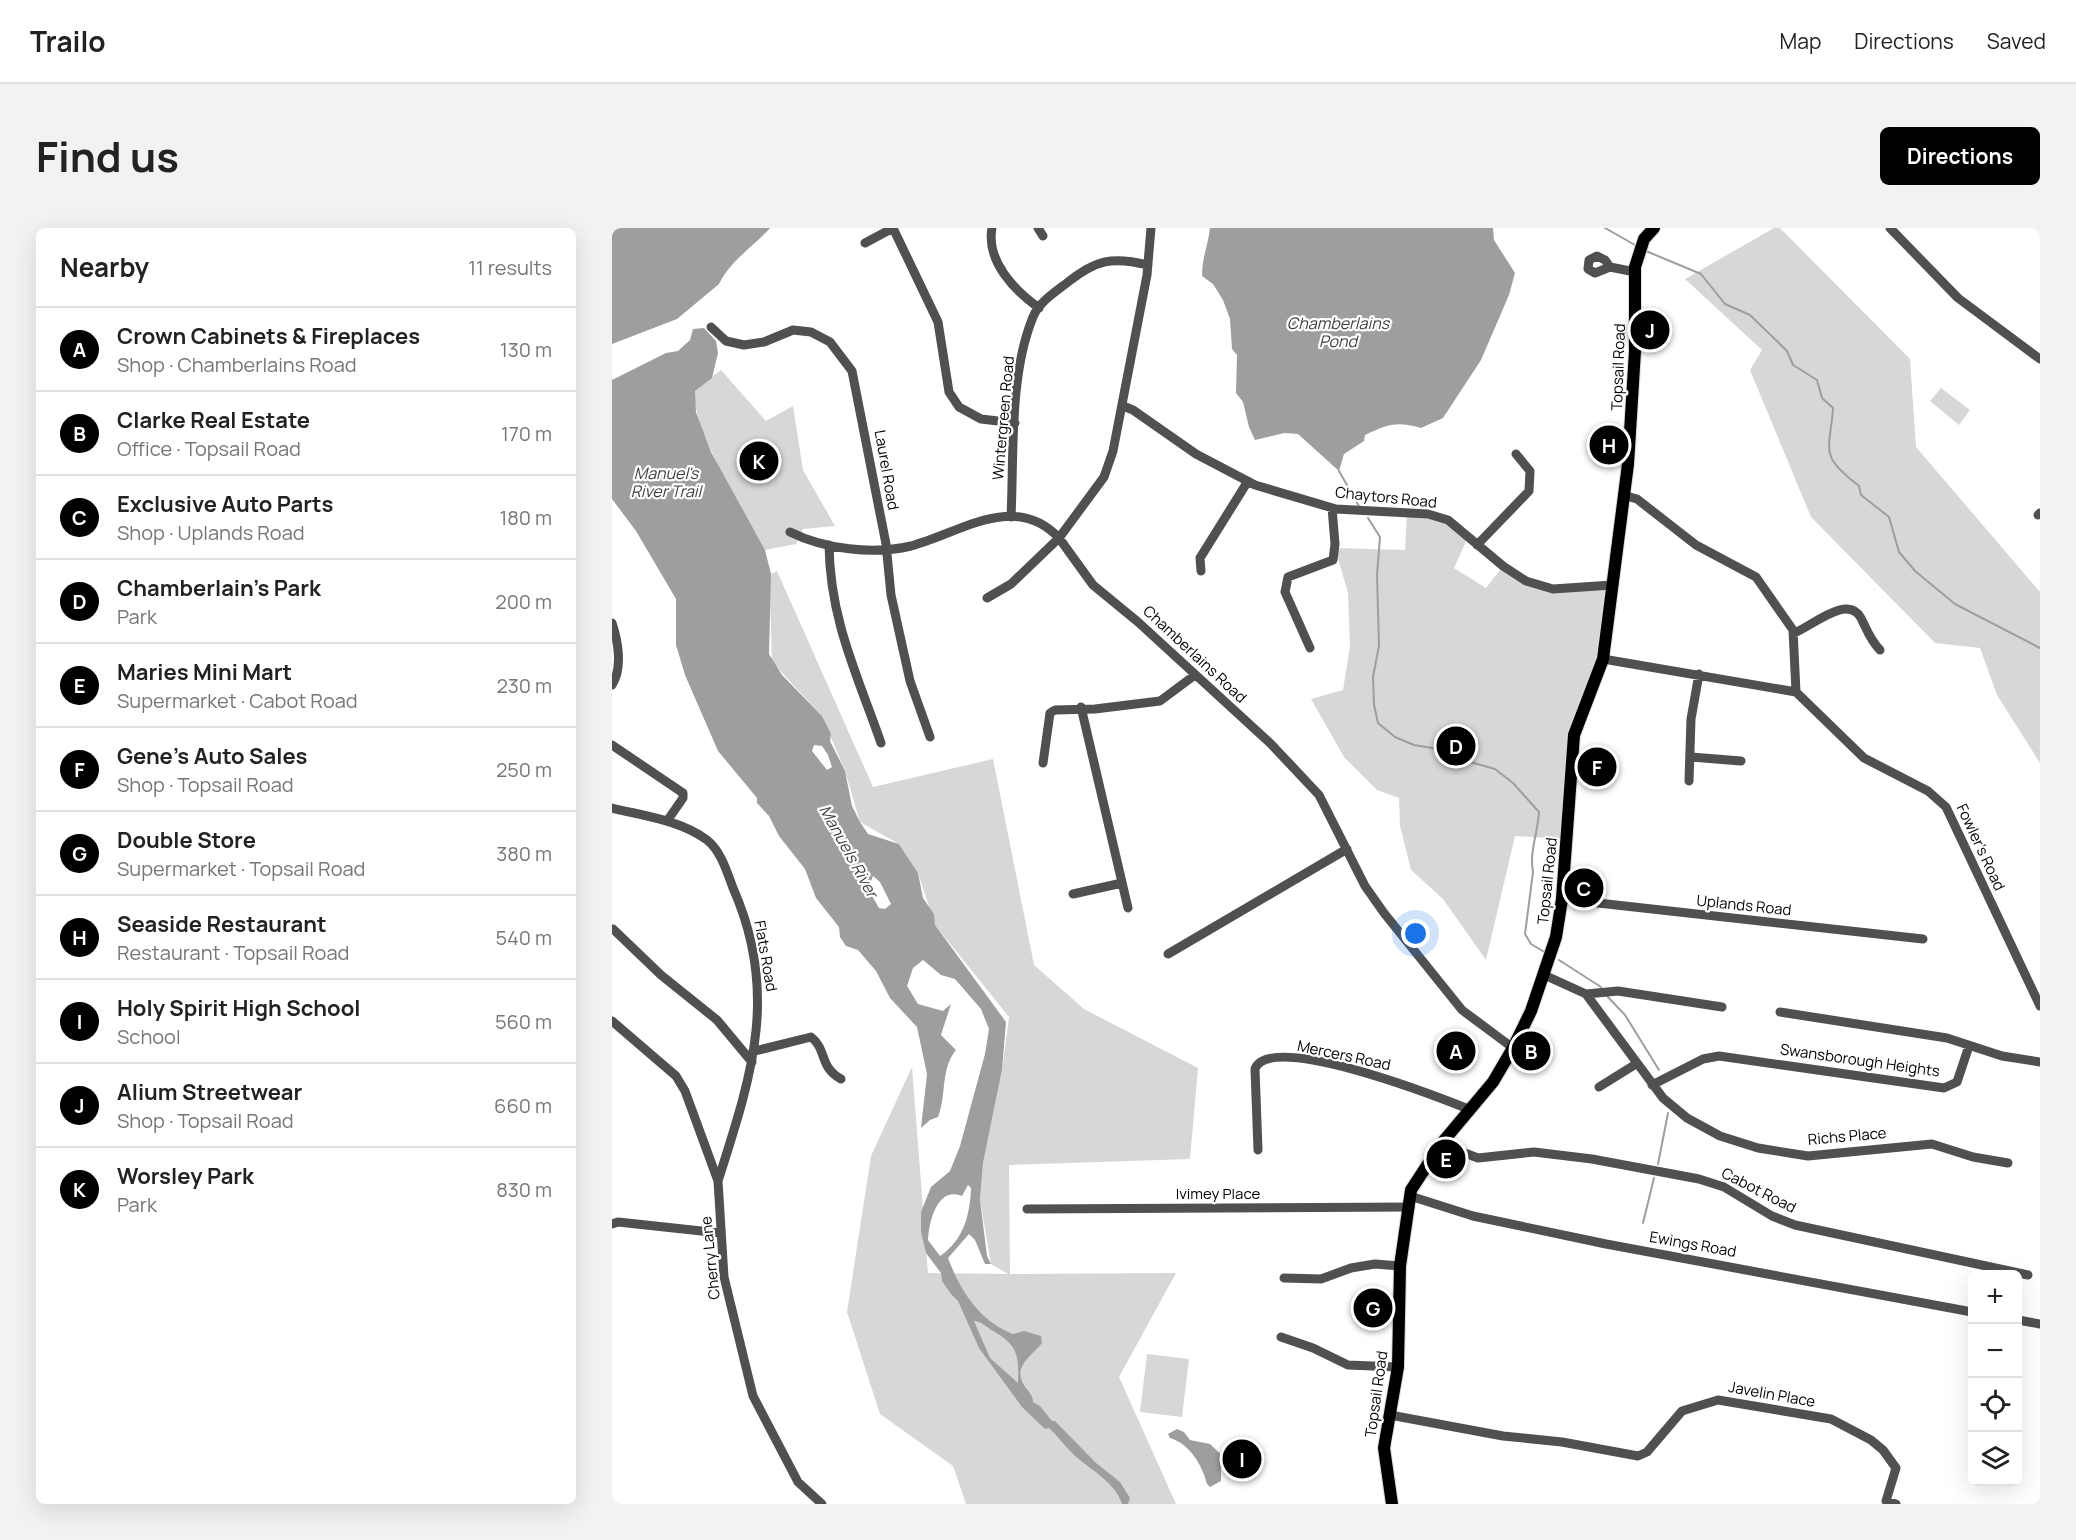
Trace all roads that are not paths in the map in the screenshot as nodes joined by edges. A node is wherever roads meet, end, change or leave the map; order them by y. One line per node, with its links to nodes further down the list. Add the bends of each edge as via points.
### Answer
1 (893, 228): 6 (street); 14 (street, via 938,322 949,392 959,407 981,420)
2 (992, 228): 10 (street, via 992,252 1003,271 1021,294)
3 (1151, 228): 7 (street)
4 (1654, 228): 9 (main road, Topsail Road, via 1644,239)
5 (1890, 228): 12 (street, via 1958,298)
6 (865, 243)
7 (1148, 265): 10 (street, Wintergreen Road, via 1100,261 1084,269); 13 (street)
8 (1610, 267): 9 (street)
9 (1635, 272): 17 (main road, Topsail Road, via 1635,351)
10 (1039, 308): 14 (street, Wintergreen Road, via 1033,315 1018,379)
11 (711, 327): 24 (street, Laurel Road, via 726,341 744,345 802,330 825,339 843,357 857,384)
12 (2040, 359)
13 (1123, 406): 16 (street, Chaytors Road, via 1196,454); 21 (street, via 1104,477)
14 (1015, 423): 19 (street, Wintergreen Road)
15 (1516, 454): 23 (street, via 1530,471 1529,491)
16 (1248, 481): 18 (street, Chaytors Road); 25 (street, via 1200,558)
17 (1623, 495): 26 (main road, Topsail Road); 29 (street, via 1636,500 1696,545 1754,574)
18 (1332, 508): 23 (street, Chaytors Road, via 1428,514 1448,520); 30 (street, via 1333,560 1288,577 1285,592)
19 (1011, 517): 21 (street, Chamberlains Road, via 1026,517 1048,526); 24 (street, Chamberlains Road, via 977,521 911,546)
20 (790, 532): 22 (street, Chamberlains Road)
21 (1059, 538): 27 (street, via 1011,584); 34 (street, Chamberlains Road, via 1093,585)
22 (829, 545): 24 (street, Chamberlains Road); 39 (street, via 840,628)
23 (1477, 545): 26 (street, Chaytors Road, via 1526,581 1553,589)
24 (886, 549): 38 (street, Laurel Road, via 889,586 908,674)
25 (1201, 571)
26 (1612, 585): 32 (main road, Topsail Road)
27 (987, 598)
28 (612, 623): 35 (street, via 618,666)
29 (1794, 633): 31 (street, via 1849,608 1860,616); 36 (street)
30 (1310, 648)
31 (1880, 650)
32 (1604, 659): 33 (street); 50 (main road, Topsail Road, via 1574,735)
33 (1699, 674): 36 (street); 41 (street, via 1691,719)
34 (1195, 675): 37 (street, via 1160,701 1095,709); 47 (street, Chamberlains Road, via 1271,744 1319,795)
35 (612, 685)
36 (1796, 692): 57 (street, Fowler's Road, via 1864,758 1943,802)
37 (1081, 707): 43 (street, via 1050,713); 48 (street)
38 (930, 737)
39 (881, 743)
40 (612, 745): 46 (street, via 683,793 684,798)
41 (1691, 757): 42 (street); 44 (street)
42 (1741, 761)
43 (1042, 764)
44 (1689, 781)
45 (612, 808): 46 (street, Flats Road)
46 (667, 821): 63 (street, Flats Road, via 708,841 739,901 759,988)
47 (1347, 849): 54 (street); 62 (street, Chamberlains Road, via 1365,886 1445,991 1462,1010)
48 (1122, 883): 49 (street); 51 (street)
49 (1073, 894)
50 (1562, 899): 53 (street, Uplands Road); 55 (main road, Topsail Road, via 1556,937)
51 (1128, 908)
52 (613, 929): 64 (street, via 661,975 717,1020)
53 (1923, 939)
54 (1168, 954)
55 (1542, 974): 56 (street); 62 (main road, Topsail Road, via 1532,1011)
56 (1586, 994): 58 (street, via 1618,991); 66 (street, Richs Place)
57 (2040, 1006)
58 (1722, 1007)
59 (1780, 1012): 61 (street, via 1947,1038)
60 (612, 1021): 74 (street, Cherry Lane, via 676,1076 686,1091)
61 (1969, 1046): 65 (street, via 2013,1059); 68 (street, Swansborough Heights, via 1957,1082 1944,1088 1719,1056 1703,1059)
62 (1513, 1048): 70 (main road, Topsail Road)
63 (755, 1051): 64 (street, Flats Road); 67 (street, via 811,1036 829,1072)
64 (752, 1062): 74 (street, Flats Road)
65 (2040, 1062)
66 (1636, 1064): 68 (street, Richs Place); 69 (street)
67 (841, 1079)
68 (1652, 1085): 73 (street, Richs Place, via 1674,1109 1695,1123 1758,1149 1820,1157 1936,1144)
69 (1599, 1087)
70 (1471, 1110): 71 (main road, Topsail Road); 72 (street, Mercers Road, via 1375,1075 1292,1058 1263,1059 1255,1070)
71 (1441, 1144): 75 (main road, Topsail Road, via 1411,1190); 80 (street, Cabot Road, via 1478,1158 1534,1152 1699,1179 1724,1187 1795,1226)
72 (1258, 1150)
73 (2008, 1163)
74 (718, 1181): 78 (street, Cherry Lane)
75 (1410, 1202): 76 (street, Ivimey Place); 79 (main road, Topsail Road); 82 (street, Ewings Road, via 1606,1244)
76 (1027, 1209)
77 (614, 1222): 78 (street)
78 (720, 1233): 88 (street, Cherry Lane, via 724,1277 753,1396 798,1482)
79 (1400, 1266): 81 (street, via 1375,1264 1321,1279); 86 (main road, Topsail Road)
80 (2028, 1275)
81 (1284, 1278)
82 (1968, 1311)
83 (2022, 1321): 84 (street)
84 (2040, 1324)
85 (1281, 1337): 86 (street, via 1348,1365)
86 (1398, 1367): 87 (main road, Topsail Road)
87 (1390, 1415): 89 (main road, Topsail Road, via 1384,1448); 90 (street, Javelin Place, via 1633,1456 1647,1452 1682,1411 1711,1400 1831,1419 1883,1450 1896,1467 1886,1501)
88 (822, 1504)
89 (1392, 1504)
90 (1896, 1504)

